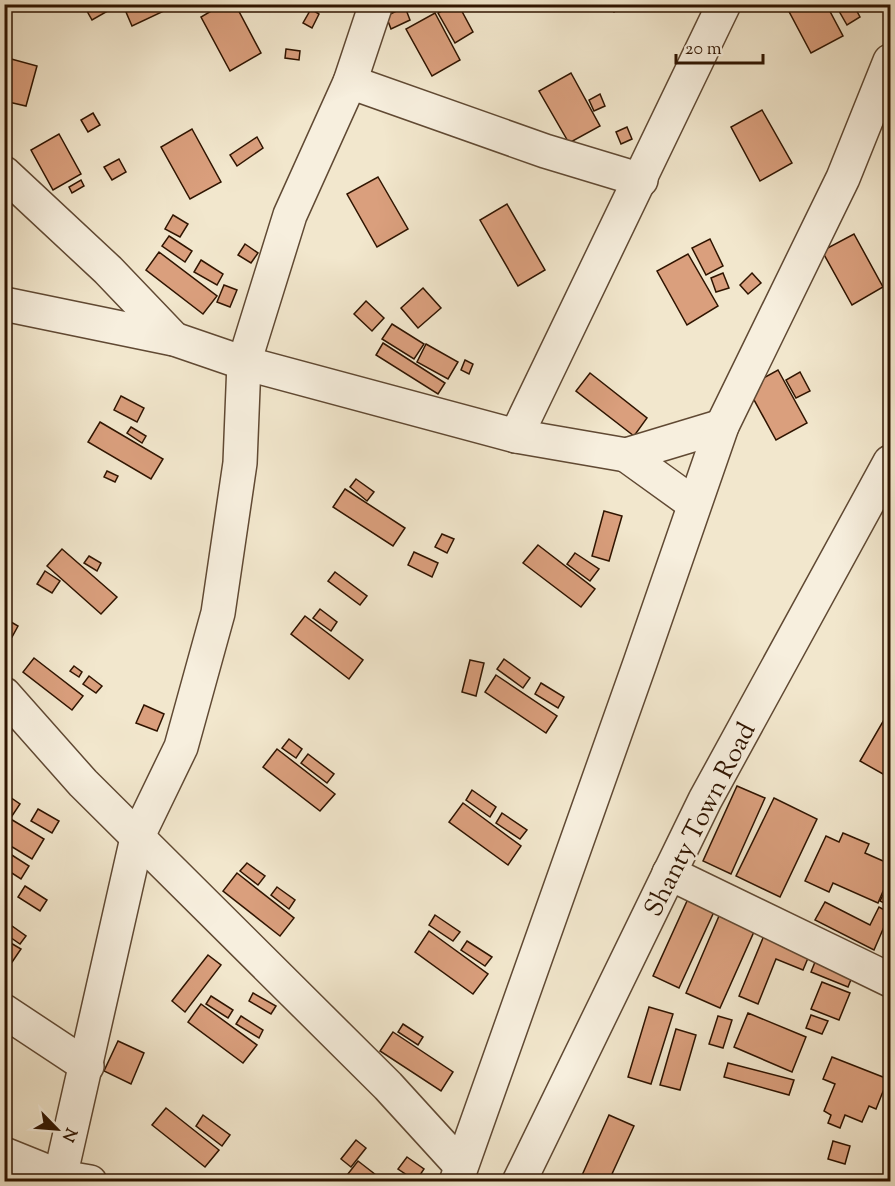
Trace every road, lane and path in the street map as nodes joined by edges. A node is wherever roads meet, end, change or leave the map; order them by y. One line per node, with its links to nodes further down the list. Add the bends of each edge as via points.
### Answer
1 (376, 4): 4 (street)
2 (724, 4): 6 (street)
3 (891, 61): 10 (street, via 843,178)
4 (350, 82): 6 (street, via 545,151); 9 (street, via 290,215)
5 (4, 173): 8 (street, via 108,270)
6 (641, 180): 11 (street)
7 (4, 304): 8 (street)
8 (174, 339): 9 (street)
9 (244, 363): 11 (street); 17 (street, via 240,463 218,613 180,747)
10 (722, 426): 12 (street); 15 (street)
11 (516, 436): 12 (street)
12 (626, 455): 15 (street)
13 (891, 462): 14 (street, Shanty Town Road)
14 (880, 503): 18 (street, Shanty Town Road, via 705,800)
15 (694, 504): 23 (street)
16 (4, 694): 17 (street)
17 (136, 838): 21 (street); 23 (street, via 388,1086)
18 (669, 873): 19 (street); 25 (street, Shanty Town Road)
19 (891, 980)
20 (4, 1011): 21 (street)
21 (87, 1066): 24 (street)
22 (4, 1154): 24 (street)
23 (458, 1174)
24 (70, 1180)
25 (519, 1182)

